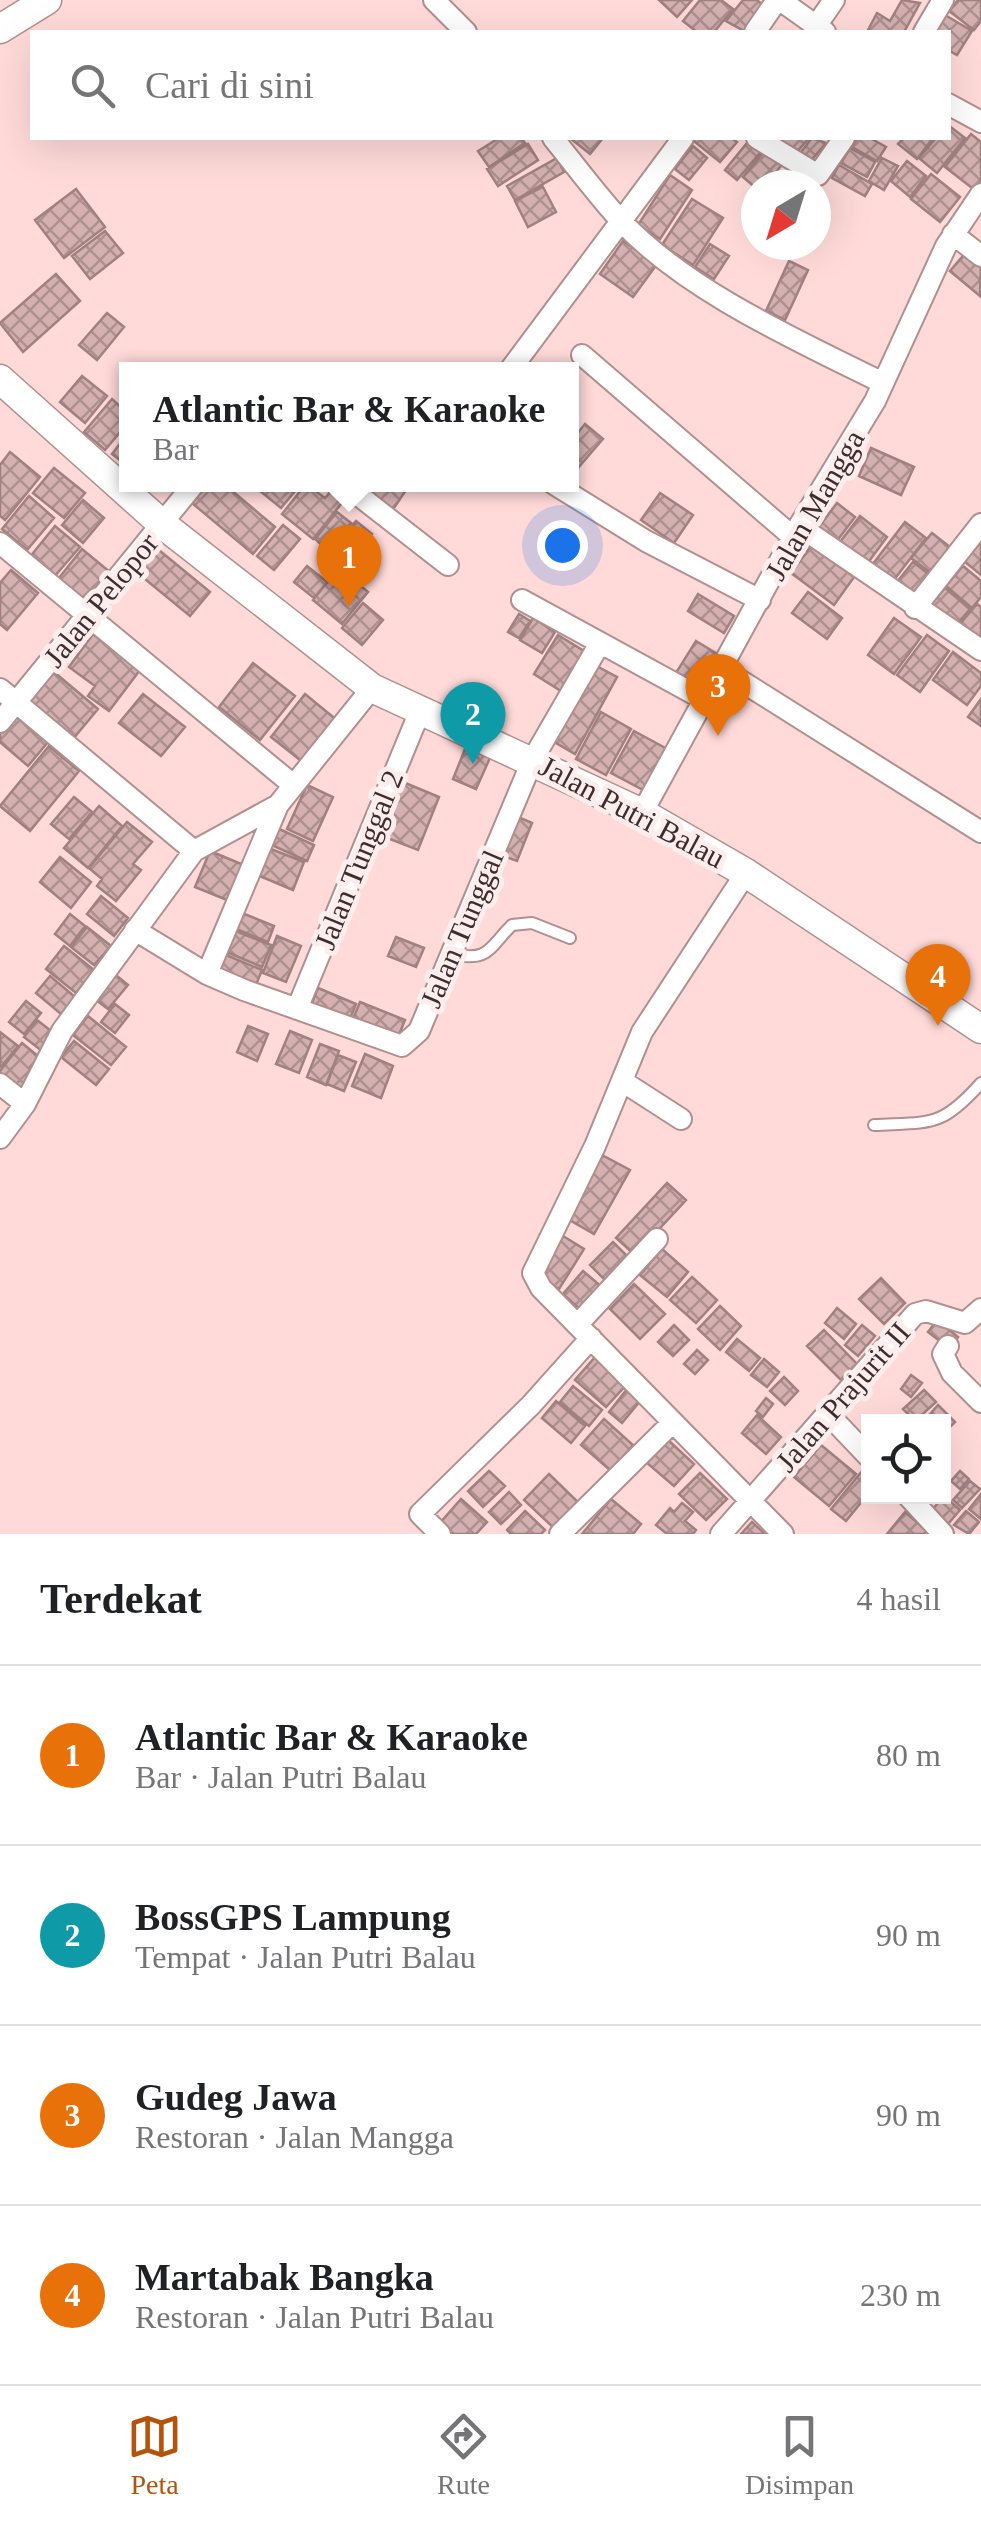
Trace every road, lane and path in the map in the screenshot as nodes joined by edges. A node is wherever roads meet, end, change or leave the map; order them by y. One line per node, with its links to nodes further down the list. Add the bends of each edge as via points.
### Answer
1 (48, 0): 7 (main road)
2 (434, 0): 8 (street)
3 (778, 0): 6 (street); 9 (street)
4 (834, 0): 6 (street)
5 (943, 0): 10 (street)
6 (821, 29)
7 (0, 30)
8 (464, 30)
9 (756, 30)
10 (925, 30)
11 (951, 106): 12 (street)
12 (981, 122)
13 (555, 140): 18 (street)
14 (681, 140): 18 (street)
15 (760, 140): 16 (street, via 818,175)
16 (843, 140)
17 (981, 194): 19 (street, Jalan Mangga)
18 (622, 222): 22 (street); 24 (street, via 773,328)
19 (952, 234): 20 (street); 24 (street, Jalan Mangga)
20 (981, 256)
21 (582, 355): 32 (street)
22 (516, 362)
23 (0, 379): 25 (main road, Jalan Putri Balau)
24 (884, 384): 32 (street, Jalan Mangga)
25 (119, 486)
26 (126, 492): 30 (main road, Jalan Putri Balau)
27 (188, 492): 30 (street, Jalan Pelopor)
28 (354, 492): 34 (street)
29 (567, 492): 36 (street)
30 (162, 524): 38 (street, Jalan Pelopor); 42 (main road, Jalan Putri Balau)
31 (981, 524): 37 (street)
32 (796, 532): 36 (street, Jalan Mangga); 37 (street)
33 (0, 544): 38 (street)
34 (448, 565)
35 (522, 600): 39 (street)
36 (760, 600): 41 (street, Jalan Mangga)
37 (915, 608): 40 (street)
38 (88, 619): 43 (street, Jalan Pelopor); 48 (street)
39 (600, 643): 44 (street); 47 (street, Jalan Tunggal)
40 (981, 650)
41 (722, 669): 44 (street, Jalan Mangga); 51 (street)
42 (372, 688): 45 (main road, Jalan Putri Balau); 48 (street)
43 (8, 696): 46 (street, Jalan Pelopor); 52 (street)
44 (705, 700): 50 (street, Jalan Mangga)
45 (420, 711): 47 (main road, Jalan Putri Balau); 58 (street, Jalan Tunggal 2)
46 (0, 722)
47 (533, 760): 50 (main road, Jalan Putri Balau); 56 (street, Jalan Tunggal)
48 (292, 784): 49 (street)
49 (278, 805): 52 (street); 57 (street)
50 (642, 813): 53 (main road, Jalan Putri Balau)
51 (981, 832)
52 (194, 852): 54 (street)
53 (746, 873): 59 (main road, Jalan Putri Balau); 60 (street, via 642,1032)
54 (134, 930): 57 (street); 63 (street, via 62,1031)
55 (570, 938): 56 (lane, via 532,922 512,925 476,959)
56 (451, 954): 58 (street, Jalan Tunggal, via 418,1031 402,1046)
57 (206, 974): 58 (street)
58 (297, 1009)
59 (981, 1029)
60 (622, 1081): 64 (street); 69 (street, via 533,1273)
61 (981, 1083): 65 (lane, via 939,1122)
62 (0, 1084): 63 (street)
63 (25, 1104): 66 (street)
64 (682, 1119)
65 (874, 1125)
66 (0, 1138)
67 (656, 1239): 69 (street)
68 (962, 1328): 70 (street, via 943,1354); 71 (street, Jalan Prajurit II, via 926,1311 915,1314)
69 (584, 1332): 72 (street); 76 (street, via 531,1405 420,1514)
70 (981, 1402)
71 (828, 1414): 73 (street); 74 (street, Jalan Prajurit II)
72 (673, 1422): 74 (street); 77 (street)
73 (861, 1449)
74 (750, 1504): 78 (street, Jalan Prajurit II); 79 (street)
75 (916, 1504): 80 (street)
76 (440, 1534)
77 (560, 1534)
78 (721, 1534)
79 (782, 1534)
80 (944, 1534)

